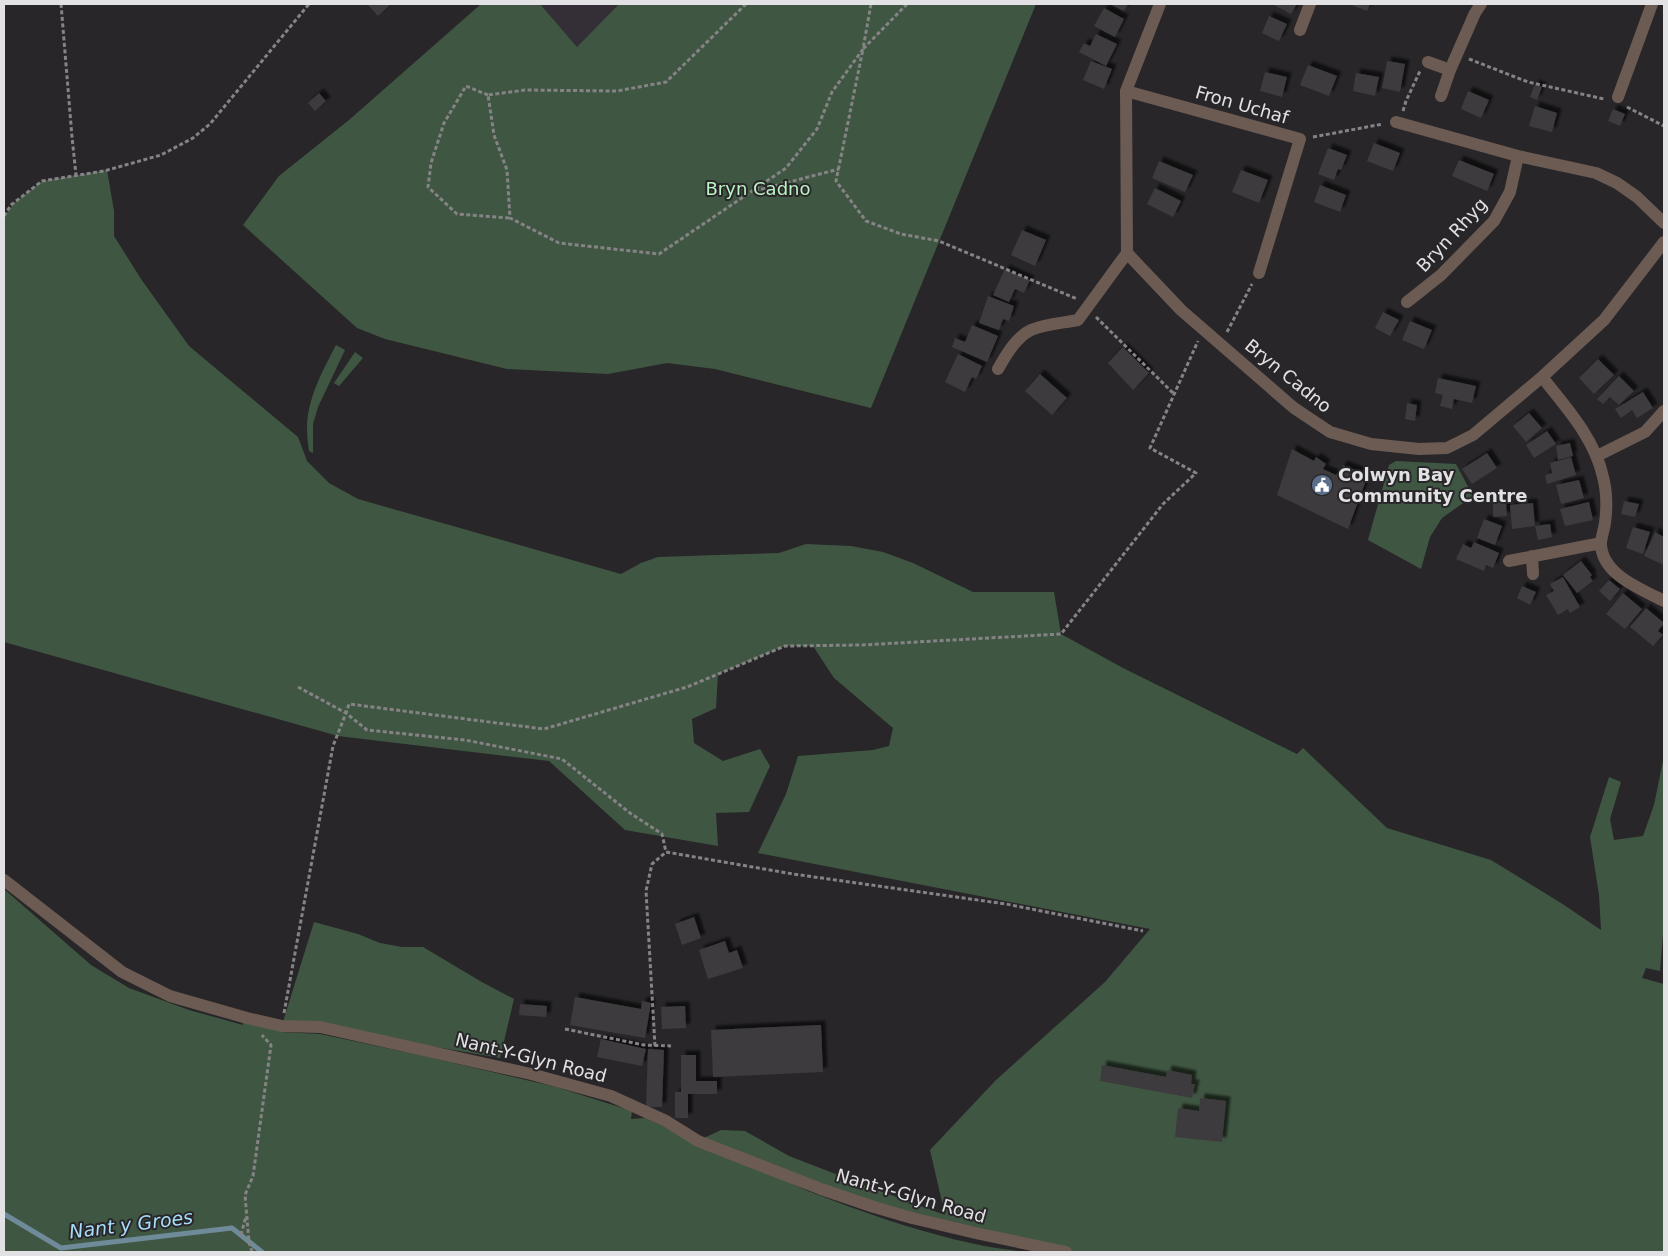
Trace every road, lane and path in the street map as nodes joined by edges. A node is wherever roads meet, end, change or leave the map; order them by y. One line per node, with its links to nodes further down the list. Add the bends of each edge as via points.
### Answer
1 (61, 4): 25 (path)
2 (309, 4): 25 (path, via 210,124 193,138 161,156)
3 (746, 4): 17 (path, via 666,82 617,92 525,90)
4 (871, 4): 12 (path)
5 (908, 4): 12 (path)
6 (1160, 4): 16 (street)
7 (1310, 4): 11 (street)
8 (1481, 4): 13 (street)
9 (1653, 4): 10 (street); 19 (street)
10 (1664, 6)
11 (1300, 30)
12 (863, 49): 24 (path); 26 (path, via 832,92 817,129 786,168)
13 (1456, 54): 15 (street); 19 (path, via 1528,82)
14 (1428, 62): 15 (street); 20 (path, via 1423,64)
15 (1450, 70): 18 (street)
16 (1126, 91): 22 (street, Fron Uchaf); 32 (street)
17 (488, 95): 28 (path, via 494,135 507,170); 28 (path, via 466,86 444,123 431,163 428,187 457,214)
18 (1441, 96)
19 (1617, 101): 21 (path)
20 (1398, 122): 22 (path); 23 (street)
21 (1664, 126)
22 (1300, 140): 33 (street, Fron Uchaf)
23 (1518, 156): 29 (street, via 1596,173 1637,197); 34 (street, Bryn Rhyg, via 1510,192 1494,221 1441,276)
24 (839, 168): 26 (path); 30 (path, via 836,181 866,221 901,234)
25 (76, 176): 27 (path, via 42,181 11,205)
26 (752, 191): 28 (path, via 659,254 560,243)
27 (4, 216)
28 (510, 218)
29 (1664, 222)
30 (939, 241)
31 (1664, 242): 38 (street, Bryn Cadno, via 1604,320)
32 (1127, 253): 35 (street, Bryn Cadno, via 1181,310); 37 (street, via 1078,320 1031,330 1008,352)
33 (1259, 273): 36 (path)
34 (1407, 302)
35 (1204, 329): 36 (street, Bryn Cadno); 47 (path, via 1150,448 1196,472 1163,504 1061,634 786,646 687,687 544,729 349,704)
36 (1221, 343): 38 (street, Bryn Cadno, via 1294,408 1330,432 1370,444 1447,448 1474,435)
37 (998, 369)
38 (1542, 377): 40 (street, via 1585,434)
39 (1664, 411): 40 (street, via 1646,432)
40 (1597, 456): 41 (street, via 1607,502)
41 (1601, 542): 42 (street); 45 (street, via 1603,555 1611,568 1628,582)
42 (1532, 556): 43 (street); 44 (street)
43 (1509, 561)
44 (1533, 574)
45 (1664, 601)
46 (298, 687): 47 (path)
47 (346, 713): 48 (path, via 367,730 465,740 562,759 662,834); 52 (path, via 333,746)
48 (666, 852): 50 (path, via 793,874 1006,904); 54 (path, via 652,864 646,891)
49 (4, 880): 51 (street, Nant-Y-Glyn Road, via 122,972 170,996)
50 (1142, 931)
51 (247, 1018): 52 (street, Nant-Y-Glyn Road); 56 (path, via 270,1045 253,1176 245,1195)
52 (282, 1026): 59 (street, Nant-Y-Glyn Road, via 320,1026 531,1074 610,1096 666,1121 698,1141 821,1189 912,1218)
53 (565, 1029): 54 (path)
54 (655, 1046): 55 (path)
55 (671, 1046)
56 (246, 1212): 57 (path); 58 (path)
57 (241, 1235)
58 (252, 1252)
59 (1066, 1252)

